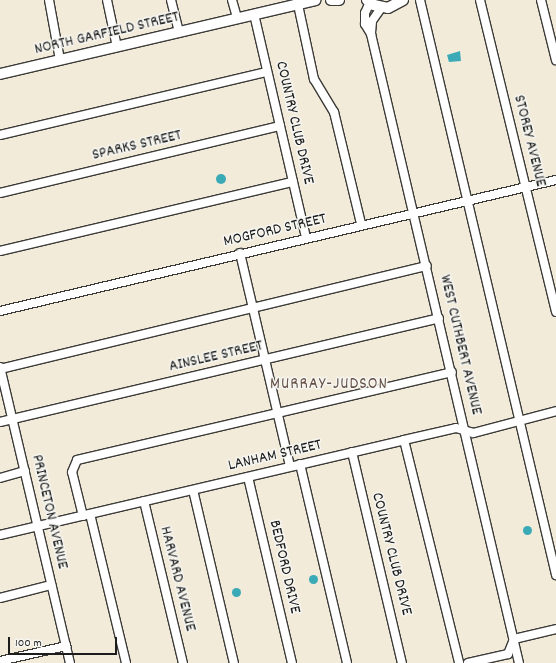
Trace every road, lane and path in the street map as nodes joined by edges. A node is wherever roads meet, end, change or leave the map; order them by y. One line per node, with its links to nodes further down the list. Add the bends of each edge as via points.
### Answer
1 (49, 0): 20 (street)
2 (107, 0): 19 (street)
3 (171, 0): 17 (street)
4 (232, 0): 16 (street)
5 (315, 0): 13 (main road, NORTH GARFIELD STREET)
6 (332, 0): 7 (main road)
7 (339, 0)
8 (403, 0): 14 (main road, via 395,6)
9 (420, 0): 30 (street)
10 (480, 0): 28 (street, STOREY AVENUE)
11 (541, 0): 21 (street)
12 (368, 1): 14 (main road); 18 (street, WEST CUTHBERT AVENUE, via 365,24)
13 (297, 2): 15 (main road, NORTH GARFIELD STREET); 32 (street, via 314,79 334,112)
14 (381, 8): 18 (street, WEST CUTHBERT AVENUE, via 372,21)
15 (254, 14): 16 (main road, NORTH GARFIELD STREET); 23 (street, COUNTRY CLUB DRIVE)
16 (237, 18): 17 (main road, NORTH GARFIELD STREET)
17 (179, 32): 19 (main road, NORTH GARFIELD STREET)
18 (371, 34): 31 (street, WEST CUTHBERT AVENUE)
19 (117, 47): 20 (main road, NORTH GARFIELD STREET)
20 (60, 60): 22 (main road, NORTH GARFIELD STREET)
21 (556, 60)
22 (0, 72)
23 (268, 72): 24 (street, COUNTRY CLUB DRIVE); 25 (street)
24 (280, 126): 27 (street, COUNTRY CLUB DRIVE); 29 (street, SPARKS STREET)
25 (0, 135)
26 (556, 180): 28 (street, MOGFORD STREET)
27 (293, 182): 33 (street, COUNTRY CLUB DRIVE); 34 (street)
28 (526, 186): 30 (street, MOGFORD STREET); 39 (street, STOREY AVENUE)
29 (0, 193)
30 (468, 199): 31 (street, MOGFORD STREET); 47 (street)
31 (414, 212): 32 (street, MOGFORD STREET); 36 (street, WEST CUTHBERT AVENUE)
32 (361, 224): 33 (street, MOGFORD STREET)
33 (306, 238): 35 (street, MOGFORD STREET)
34 (0, 251)
35 (240, 253): 37 (street); 38 (street, MOGFORD STREET)
36 (427, 266): 37 (street); 40 (street, WEST CUTHBERT AVENUE)
37 (253, 308): 41 (street); 42 (street)
38 (0, 311)
39 (556, 312)
40 (439, 318): 41 (street, AINSLEE STREET); 43 (street, WEST CUTHBERT AVENUE)
41 (265, 359): 45 (street); 46 (street, AINSLEE STREET)
42 (0, 368): 46 (street, PRINCETON AVENUE)
43 (452, 372): 45 (street); 49 (street, WEST CUTHBERT AVENUE)
44 (556, 411): 47 (street, LANHAM STREET)
45 (278, 413): 53 (street); 59 (street, via 77,460 72,472)
46 (12, 419): 48 (street, AINSLEE STREET); 54 (street, PRINCETON AVENUE)
47 (520, 421): 49 (street, LANHAM STREET, via 473,432); 62 (street)
48 (0, 422)
49 (465, 430): 50 (street, LANHAM STREET, via 456,428); 66 (street, WEST CUTHBERT AVENUE)
50 (404, 440): 51 (street, LANHAM STREET); 76 (street, via 436,580)
51 (352, 452): 52 (street, LANHAM STREET); 75 (street, COUNTRY CLUB DRIVE)
52 (300, 464): 53 (street, LANHAM STREET); 74 (street)
53 (290, 466): 55 (street, LANHAM STREET)
54 (25, 471): 56 (street); 60 (street, PRINCETON AVENUE)
55 (248, 477): 57 (street, LANHAM STREET); 73 (street, BEDFORD DRIVE)
56 (0, 478)
57 (193, 490): 58 (street, LANHAM STREET); 72 (street)
58 (144, 502): 59 (street, LANHAM STREET); 71 (street, HARVARD AVENUE)
59 (87, 515): 60 (street, LANHAM STREET); 70 (street)
60 (38, 527): 61 (street, LANHAM STREET); 63 (street, PRINCETON AVENUE)
61 (0, 535)
62 (556, 575)
63 (51, 585): 64 (street); 67 (street, PRINCETON AVENUE)
64 (0, 598)
65 (556, 629): 66 (street)
66 (514, 639): 77 (street, via 508,654); 78 (street, WEST CUTHBERT AVENUE)
67 (66, 646): 68 (street); 69 (street, PRINCETON AVENUE)
68 (0, 661)
69 (70, 663)
70 (126, 663)
71 (183, 663)
72 (234, 663)
73 (292, 663)
74 (347, 663)
75 (402, 663)
76 (459, 663)
77 (468, 663)
78 (519, 663)

